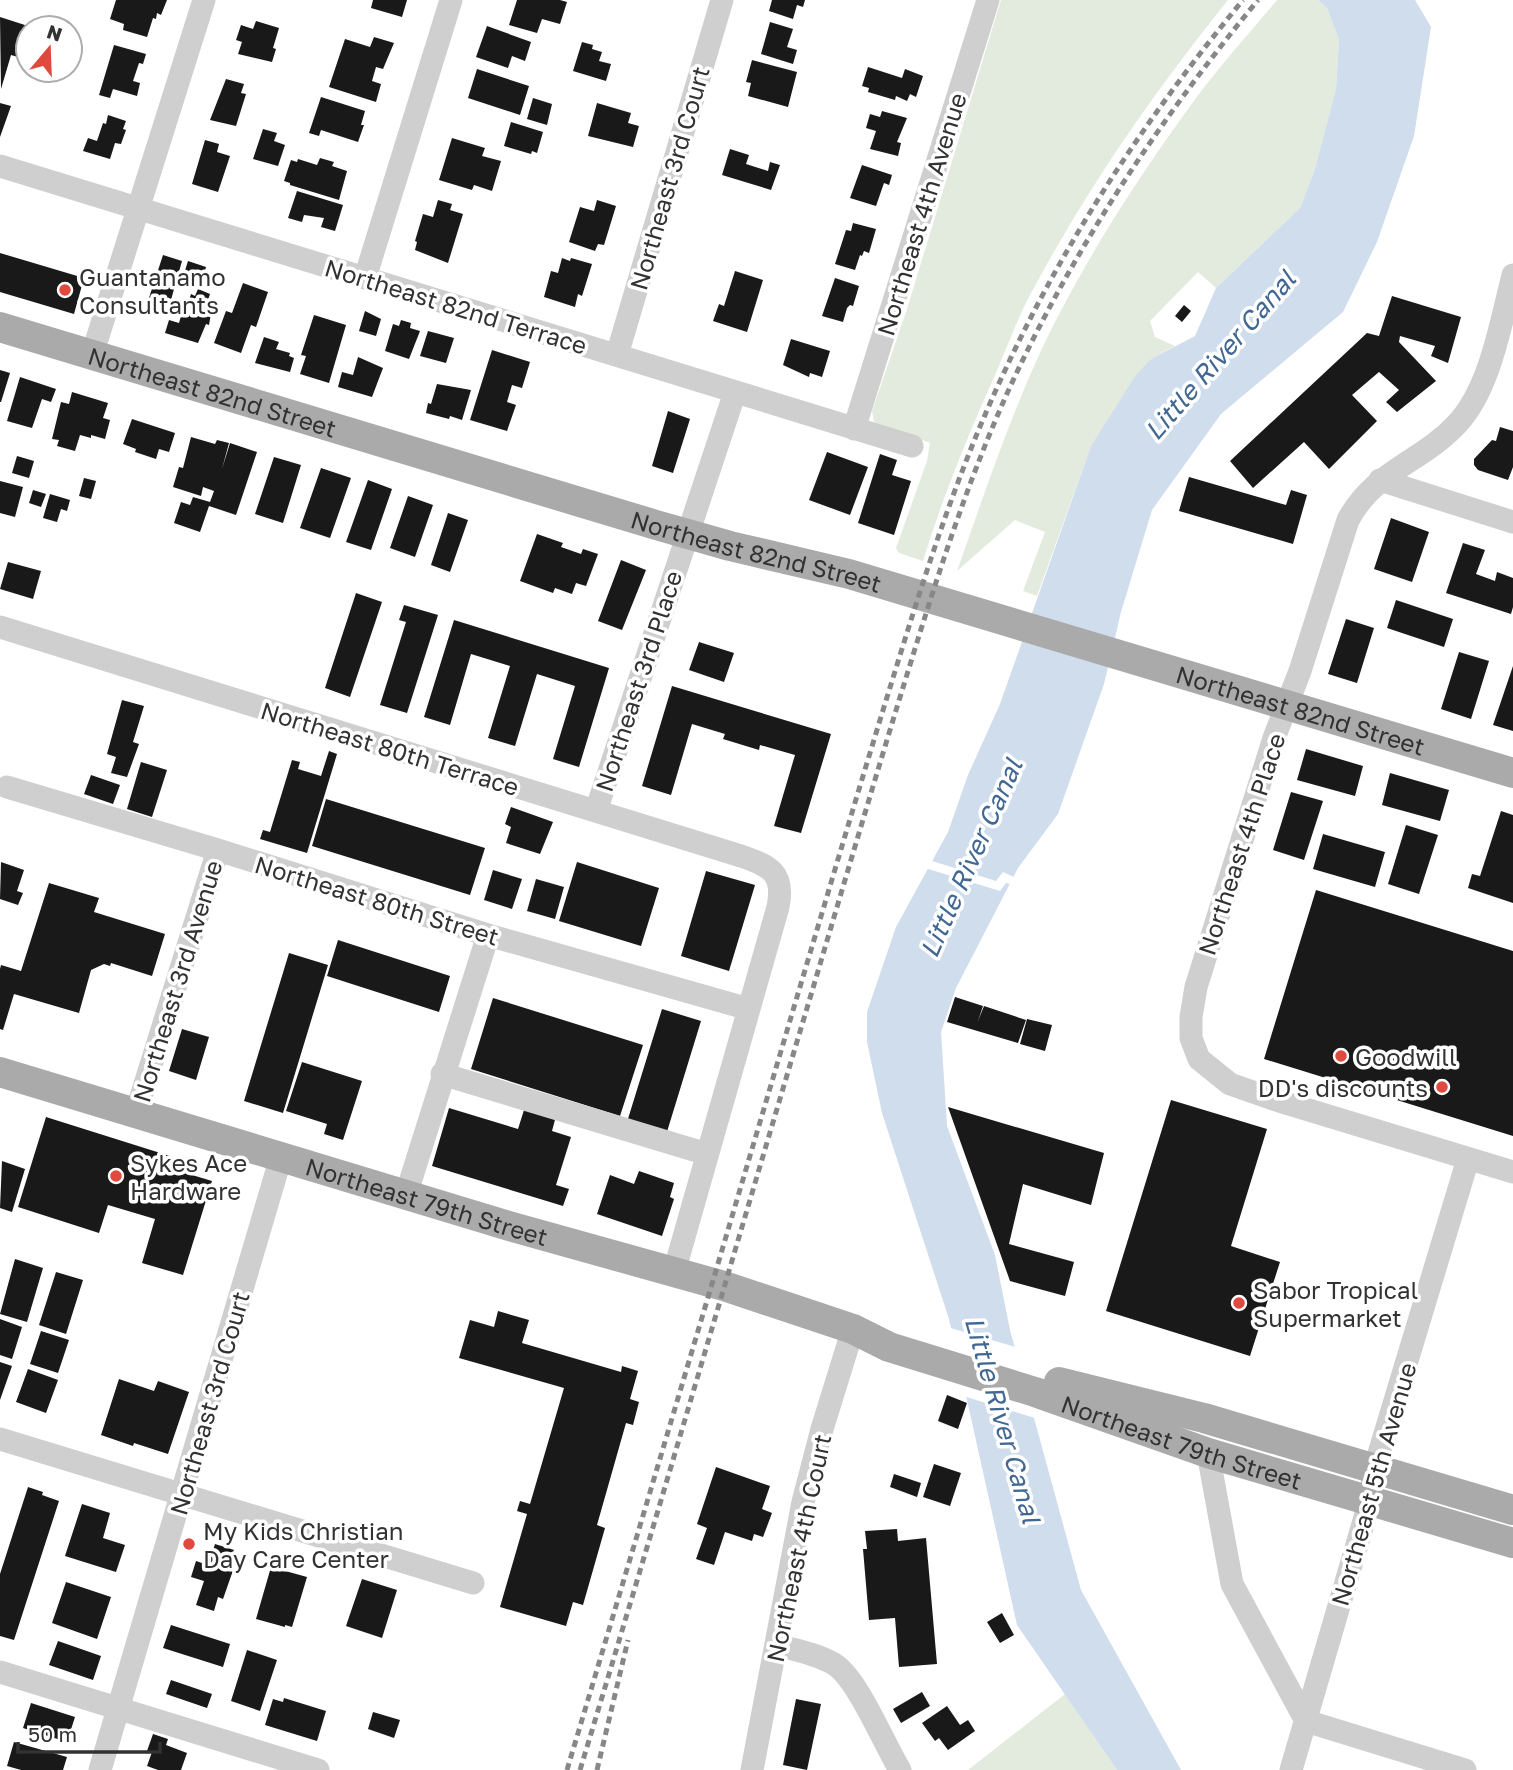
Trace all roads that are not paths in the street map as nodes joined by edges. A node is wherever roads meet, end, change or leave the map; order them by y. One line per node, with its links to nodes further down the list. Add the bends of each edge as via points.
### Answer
1 (204, 0): 6 (street)
2 (451, 0): 8 (street)
3 (722, 0): 12 (street, Northeast 3rd Court)
4 (988, 0): 14 (street, Northeast 4th Avenue)
5 (0, 166): 6 (street, Northeast 82nd Terrace)
6 (139, 208): 8 (street, Northeast 82nd Terrace); 11 (street)
7 (1513, 275): 9 (street)
8 (365, 278): 12 (street, Northeast 82nd Terrace)
9 (1508, 312): 16 (street, via 1464,416)
10 (0, 327): 11 (main road, Northeast 82nd Street)
11 (92, 355): 18 (main road, Northeast 82nd Street)
12 (617, 355): 13 (street, Northeast 82nd Terrace)
13 (735, 391): 14 (street, Northeast 82nd Terrace); 18 (street, Northeast 3rd Place)
14 (854, 429): 15 (street, Northeast 82nd Terrace)
15 (912, 446)
16 (1380, 480): 17 (street); 20 (street, Northeast 4th Place, via 1348,520)
17 (1513, 522)
18 (686, 534): 20 (main road, Northeast 82nd Street, via 849,574); 23 (street, Northeast 3rd Place)
19 (0, 627): 23 (street, Northeast 80th Terrace)
20 (1287, 705): 21 (main road, Northeast 82nd Street); 32 (street, Northeast 4th Place, via 1193,1001 1191,1038 1199,1059 1248,1092)
21 (1513, 773)
22 (7, 787): 24 (street, Northeast 80th Street)
23 (596, 811): 26 (street, Northeast 80th Terrace, via 760,862 776,875 781,888 778,906)
24 (218, 850): 25 (street, Northeast 80th Street); 29 (street, Northeast 3rd Avenue)
25 (488, 935): 26 (street, Northeast 80th Street); 28 (street)
26 (749, 1009): 30 (street)
27 (0, 1072): 29 (main road, Northeast 79th Street)
28 (442, 1074): 30 (street); 34 (street)
29 (136, 1113): 31 (main road, Northeast 79th Street)
30 (707, 1154): 35 (street)
31 (281, 1157): 34 (main road, Northeast 79th Street); 41 (street, Northeast 3rd Court)
32 (1468, 1159): 33 (street); 40 (street, Northeast 5th Avenue)
33 (1513, 1172)
34 (406, 1195): 35 (main road, Northeast 79th Street)
35 (674, 1272): 36 (main road, Northeast 79th Street)
36 (853, 1329): 37 (main road, Northeast 79th Street, via 889,1347 951,1358); 46 (street, Northeast 4th Court, via 808,1481)
37 (1032, 1383): 39 (main road, Northeast 79th Street); 40 (main road, Northeast 79th Street, via 1204,1418)
38 (0, 1439): 41 (street)
39 (1208, 1453): 42 (main road, Northeast 79th Street); 49 (street, via 1232,1584)
40 (1374, 1470): 42 (street, Northeast 5th Avenue); 43 (main road, Northeast 79th Street)
41 (182, 1495): 45 (street); 48 (street, Northeast 3rd Court)
42 (1370, 1500): 44 (main road, Northeast 79th Street); 49 (street, Northeast 5th Avenue)
43 (1513, 1510)
44 (1513, 1543)
45 (473, 1583)
46 (777, 1646): 52 (street, Northeast 4th Court); 53 (street, via 835,1665 850,1680)
47 (0, 1672): 48 (street)
48 (118, 1709): 50 (street, Northeast 3rd Court); 51 (street)
49 (1306, 1721): 54 (street, Northeast 5th Avenue); 55 (street)
50 (100, 1770)
51 (318, 1770)
52 (752, 1770)
53 (900, 1770)
54 (1291, 1770)
55 (1465, 1770)

